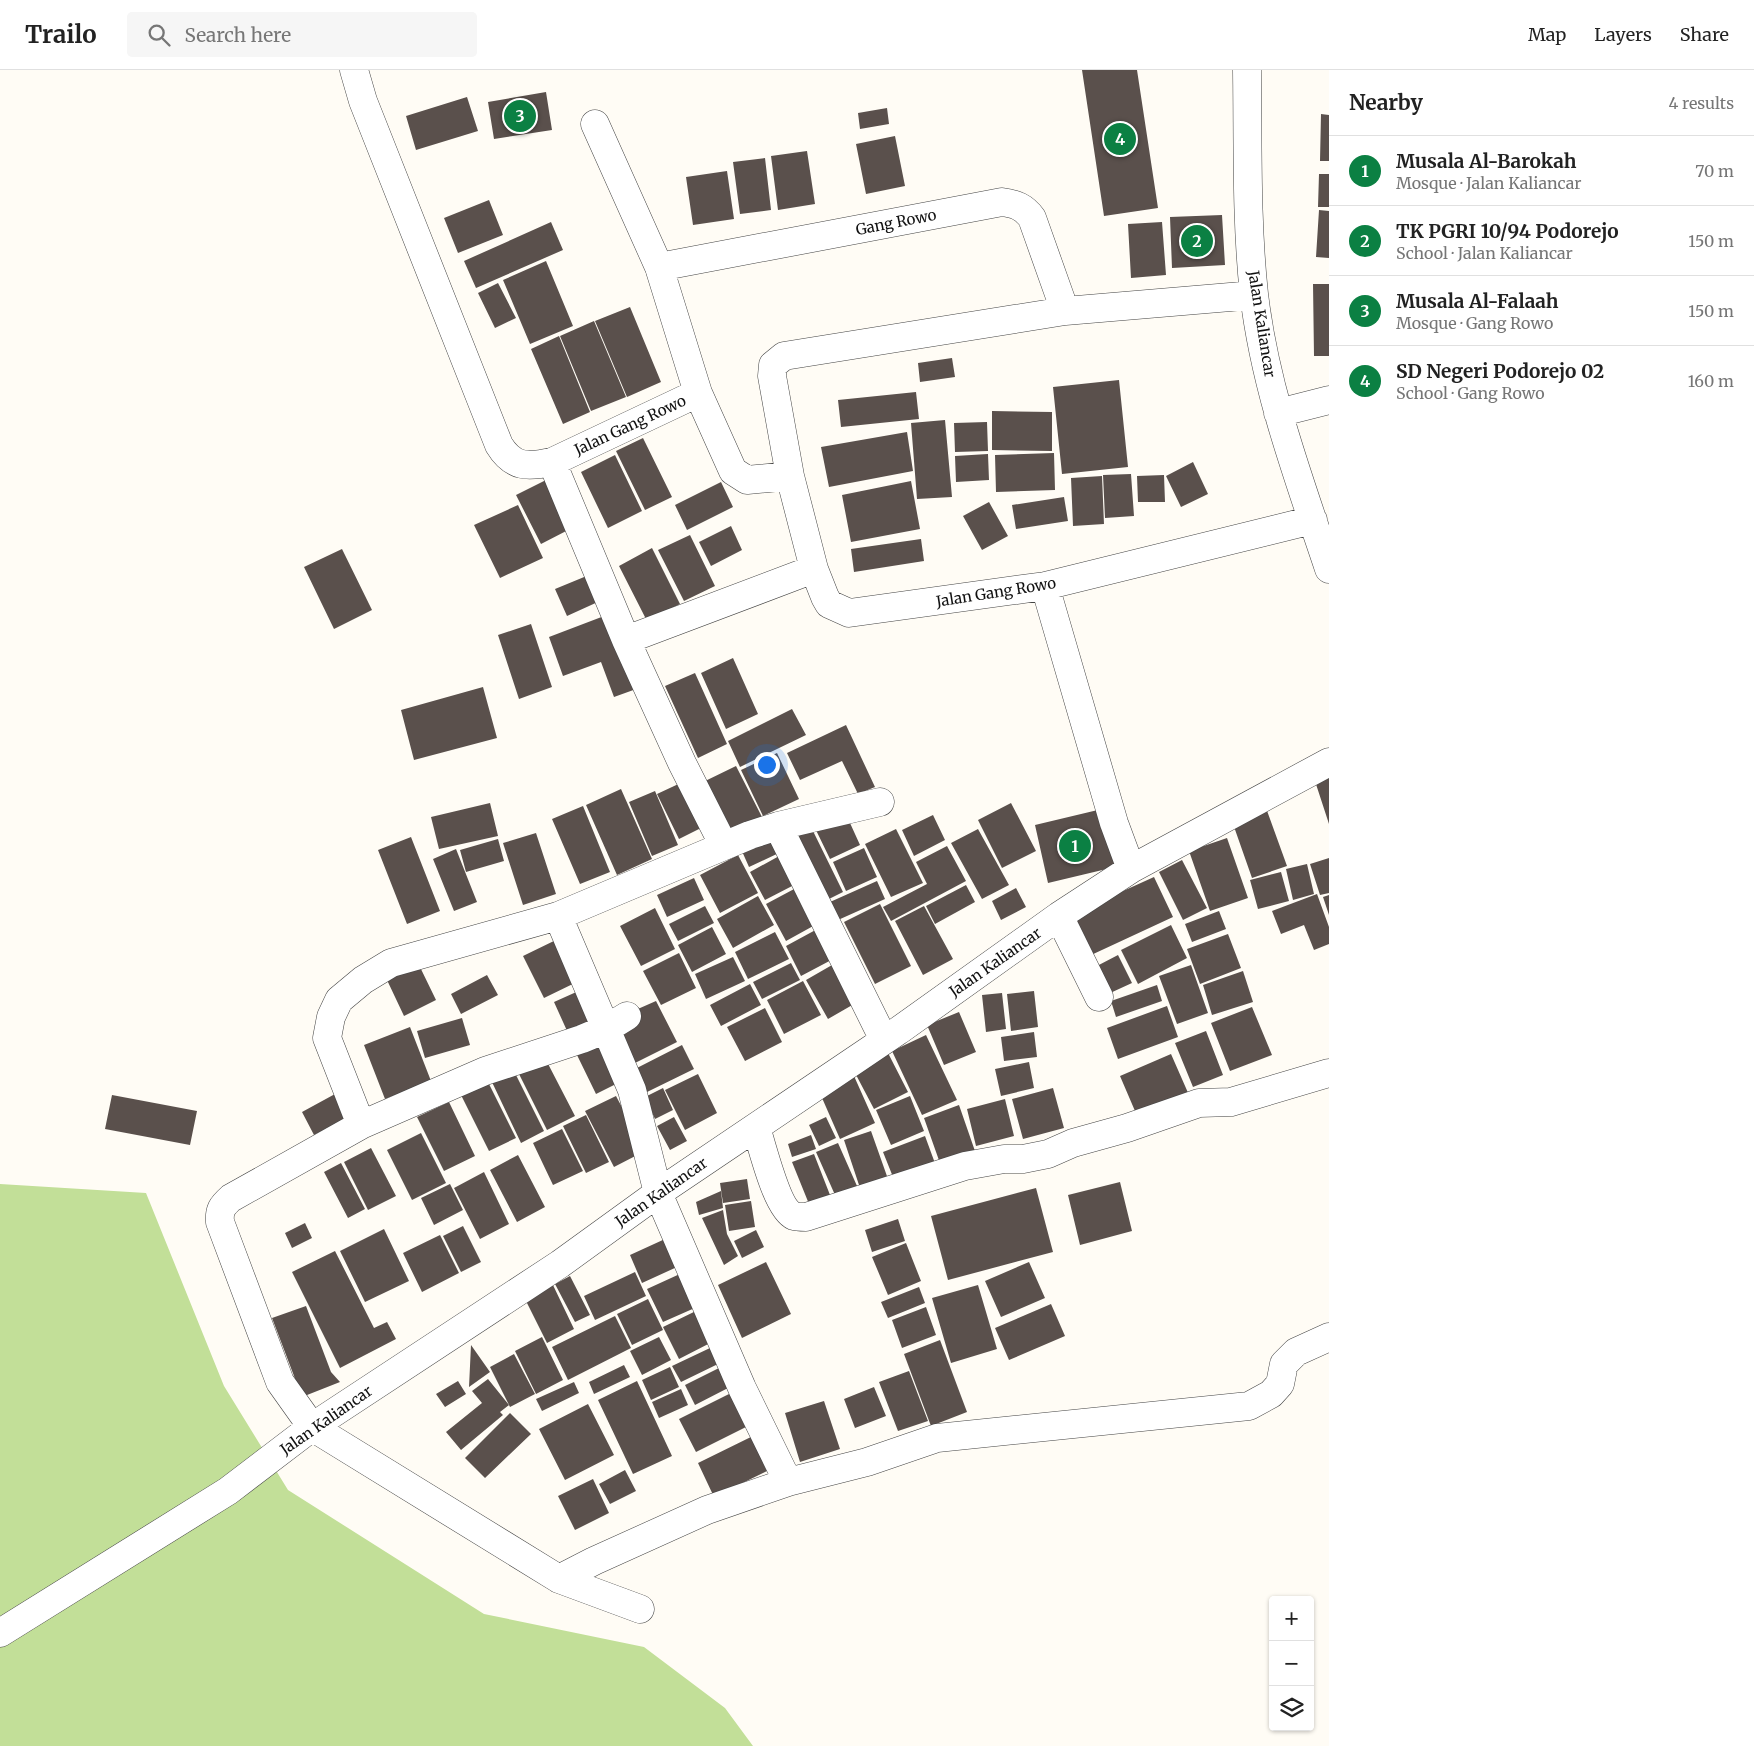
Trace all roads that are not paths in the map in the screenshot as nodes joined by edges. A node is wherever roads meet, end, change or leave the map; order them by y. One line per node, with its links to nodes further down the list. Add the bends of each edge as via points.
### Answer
1 (354, 70): 10 (street, Jalan Gang Rowo, via 363,101 499,445 505,455 522,465)
2 (1248, 70): 5 (street, Jalan Kaliancar, via 1248,221)
3 (595, 124): 4 (street)
4 (659, 267): 6 (street, Gang Rowo, via 1002,202 1017,205 1032,218); 7 (street)
5 (1254, 295): 6 (street); 9 (street, Jalan Kaliancar)
6 (1065, 311): 11 (street, via 784,356 772,365 772,376)
7 (698, 393): 10 (street, Jalan Gang Rowo); 11 (street, Jalan Gang Rowo, via 734,471 746,480)
8 (1329, 400): 9 (street)
9 (1278, 413): 12 (street, Jalan Kaliancar)
10 (552, 462): 16 (street)
11 (790, 476): 13 (street, Jalan Gang Rowo)
12 (1313, 520): 14 (street, Jalan Kaliancar); 15 (street, Jalan Gang Rowo)
13 (814, 569): 15 (street, Jalan Gang Rowo, via 829,604 849,613); 16 (street)
14 (1329, 569)
15 (1045, 586): 21 (street, via 1114,823)
16 (626, 640): 20 (street)
17 (1329, 762): 21 (street, Jalan Kaliancar)
18 (880, 802): 19 (street)
19 (778, 826): 20 (street); 26 (street)
20 (724, 846): 22 (street)
21 (1131, 868): 23 (street, Jalan Kaliancar)
22 (558, 916): 25 (street); 28 (street, via 391,964 363,980 339,1000 331,1016 327,1038)
23 (1059, 916): 24 (street); 26 (street, Jalan Kaliancar)
24 (1099, 997)
25 (616, 1023): 28 (street, via 582,1039 485,1071); 30 (street)
26 (884, 1040): 29 (street, Jalan Kaliancar)
27 (1329, 1073): 29 (street, via 1231,1102 1199,1103 1048,1154 965,1166 806,1217 794,1216 784,1208)
28 (361, 1125): 32 (street, via 231,1198 222,1206 219,1215 280,1382)
29 (756, 1127): 30 (street, Jalan Kaliancar)
30 (658, 1193): 32 (street, Jalan Kaliancar, via 560,1264); 33 (street, via 742,1388)
31 (1329, 1337): 33 (street, via 1296,1352 1284,1364 1280,1384 1271,1394 1249,1406 937,1438 867,1462)
32 (312, 1427): 34 (street); 36 (street, Jalan Kaliancar, via 228,1491)
33 (788, 1482): 34 (street, via 707,1510)
34 (559, 1579): 35 (street)
35 (640, 1609)
36 (0, 1633)

